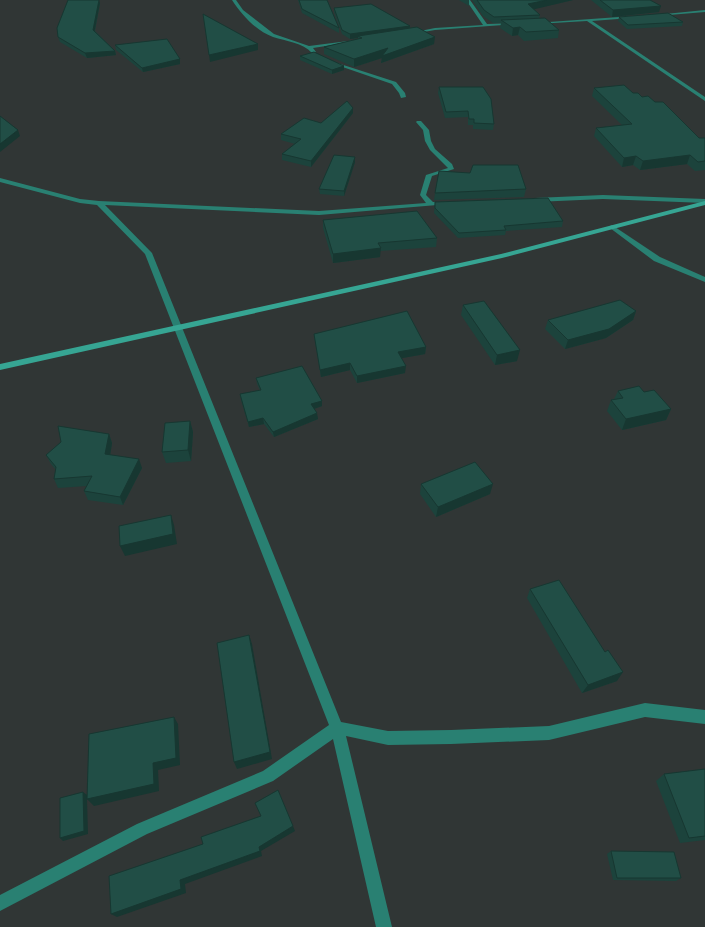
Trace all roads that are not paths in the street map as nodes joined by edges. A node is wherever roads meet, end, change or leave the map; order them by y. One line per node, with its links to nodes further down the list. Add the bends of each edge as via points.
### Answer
1 (234, 0): 12 (street, via 241,11 272,35)
2 (468, 0): 9 (street)
3 (705, 11): 4 (street)
4 (651, 15)
5 (635, 16): 6 (street)
6 (589, 20): 7 (street); 16 (street)
7 (533, 23)
8 (517, 24): 9 (street)
9 (485, 25): 10 (street)
10 (406, 33)
11 (362, 40): 12 (street)
12 (309, 48): 13 (street)
13 (316, 54)
14 (329, 60): 15 (street, via 394,83)
15 (403, 97)
16 (705, 99)
17 (418, 122): 25 (street, via 426,130 426,139 438,158 450,165 451,169 429,175 423,195)
18 (0, 180): 19 (street)
19 (20, 186): 20 (street); 23 (street, via 80,201)
20 (0, 188)
21 (524, 200): 22 (street, via 603,197)
22 (705, 202): 26 (street)
23 (99, 203): 25 (street, via 319,213); 28 (street, via 148,253)
24 (454, 203): 25 (street)
25 (431, 204)
26 (612, 227): 27 (street, via 657,259); 28 (street, via 502,256)
27 (705, 280)
28 (178, 327): 29 (street); 31 (street)
29 (0, 367)
30 (705, 717): 31 (street, via 645,710 549,733 451,737 388,738)
31 (337, 728): 32 (street, via 268,776 142,830); 33 (street)
32 (0, 903)
33 (384, 927)

